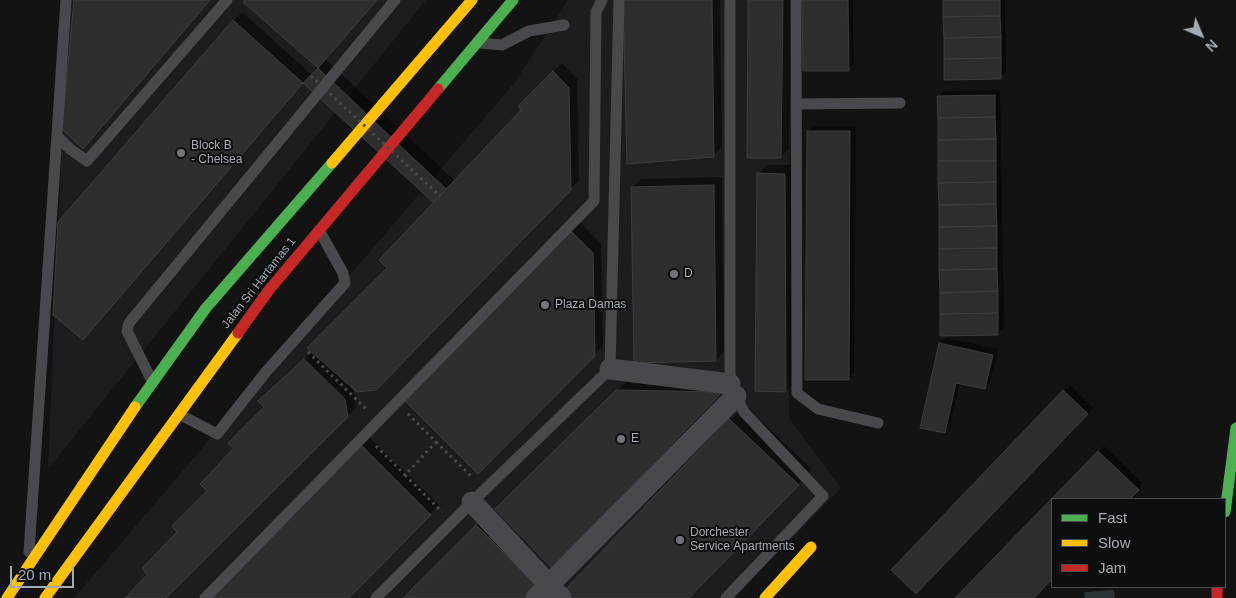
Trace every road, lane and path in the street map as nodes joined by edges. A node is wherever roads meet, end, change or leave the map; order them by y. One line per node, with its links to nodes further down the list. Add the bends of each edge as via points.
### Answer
1 (66, 0): 15 (lane)
2 (227, 0): 15 (lane, via 88,161)
3 (395, 0): 20 (lane, via 129,323 126,331)
4 (472, 0): 20 (main road, Jalan Sri Hartamas 1, via 206,308)
5 (513, 0): 11 (main road, Jalan Sri Hartamas 1)
6 (602, 0): 22 (lane, via 596,12 594,201)
7 (619, 0): 19 (lane)
8 (730, 0): 21 (lane)
9 (796, 0): 14 (lane)
10 (564, 25): 11 (lane, via 528,31 502,45)
11 (478, 42): 17 (main road, Jalan Sri Hartamas 1)
12 (310, 76): 16 (path, bridge)
13 (900, 103): 14 (lane)
14 (796, 104): 25 (lane, via 797,393 818,409)
15 (57, 136): 35 (lane)
16 (440, 196)
17 (319, 230): 23 (main road, Jalan Sri Hartamas 1, via 269,290); 23 (lane, via 343,273 345,283 265,373 217,434)
18 (308, 352): 24 (path)
19 (610, 369): 21 (street); 31 (lane)
20 (152, 381): 35 (main road, Jalan Sri Hartamas 1)
21 (733, 390): 36 (street); 41 (lane, via 744,412 822,496)
22 (396, 402): 24 (lane); 28 (path)
23 (178, 414): 38 (main road, Jalan Sri Hartamas 1)
24 (378, 421): 27 (lane)
25 (878, 423)
26 (1236, 428): 32 (main road)
27 (365, 435): 29 (path); 39 (lane)
28 (436, 442): 29 (path); 30 (path)
29 (405, 475): 33 (path)
30 (470, 476)
31 (472, 502): 36 (street); 40 (lane)
32 (1226, 504)
33 (440, 510)
34 (811, 547): 42 (main road)
35 (29, 564): 37 (main road, Jalan Sri Hartamas 1)
36 (549, 594)
37 (7, 598)
38 (45, 598)
39 (205, 598)
40 (376, 598)
41 (726, 598)
42 (765, 598)

